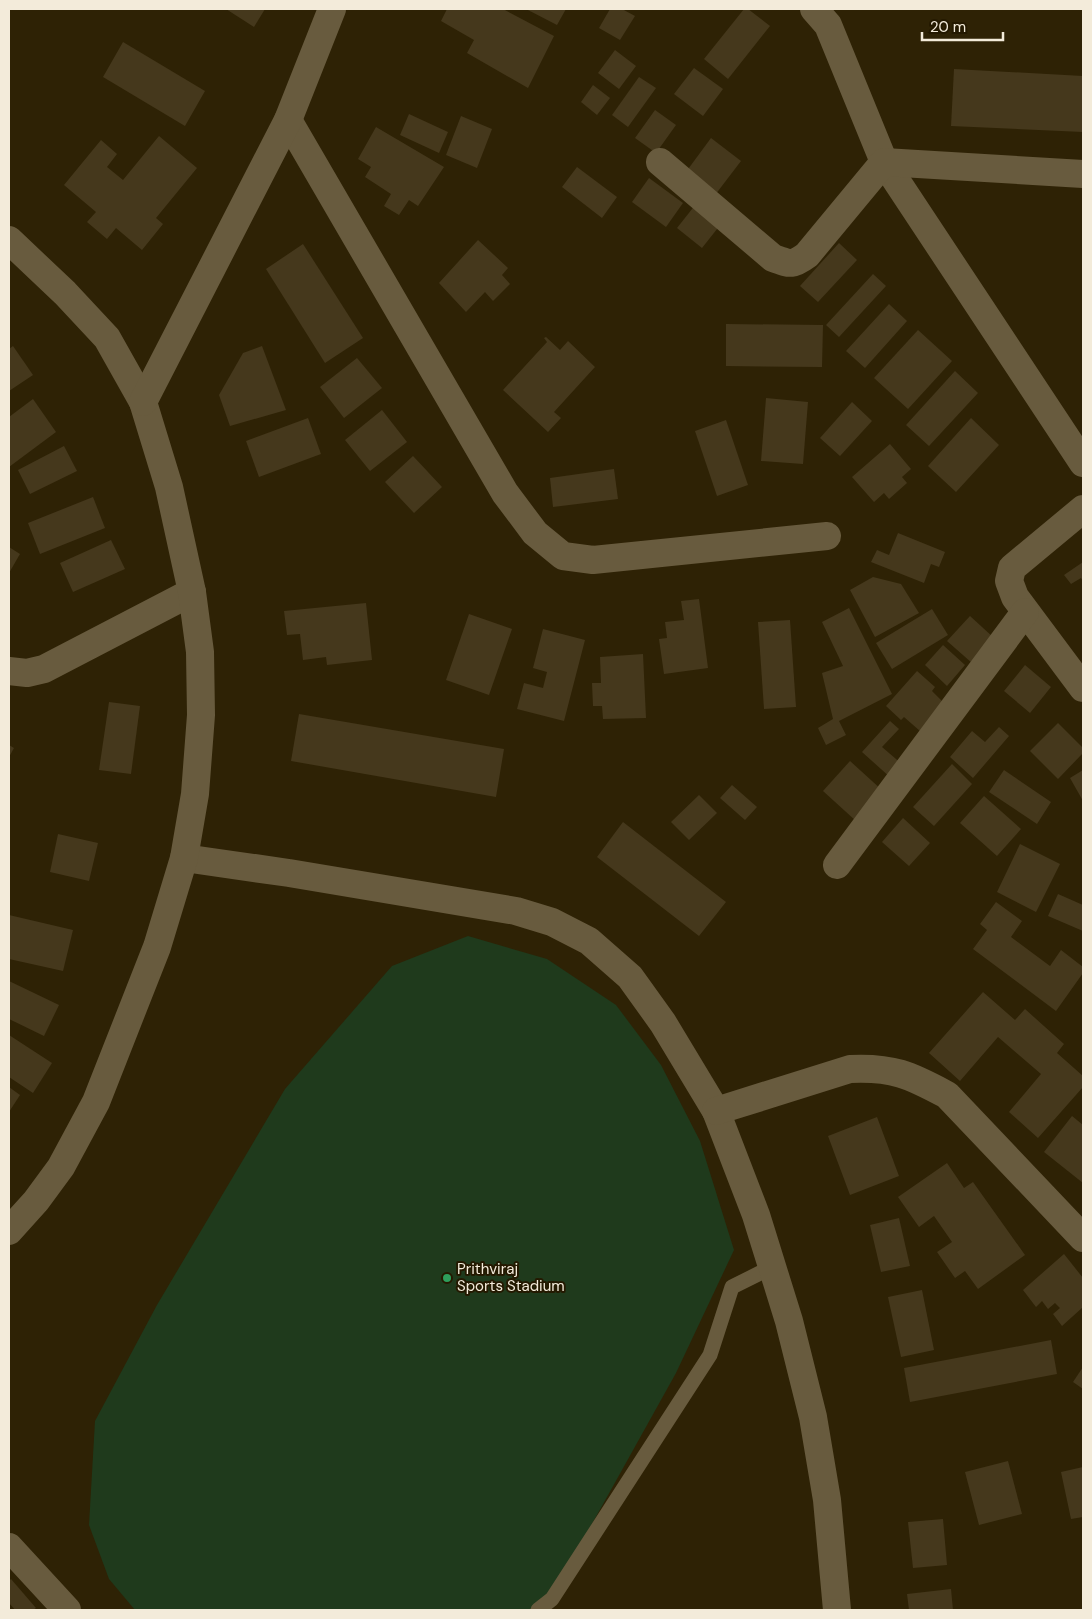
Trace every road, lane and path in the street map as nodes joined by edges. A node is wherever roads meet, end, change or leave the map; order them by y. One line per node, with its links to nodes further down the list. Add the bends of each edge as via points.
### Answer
1 (332, 9): 3 (street)
2 (814, 9): 5 (street, via 832,32)
3 (288, 120): 8 (street); 11 (street, via 505,493 534,533 564,556 593,560)
4 (660, 162): 5 (street, via 773,258 796,263 807,255)
5 (884, 162): 6 (street); 9 (street)
6 (1083, 174)
7 (9, 240): 8 (street, via 107,338)
8 (143, 402): 12 (street, via 169,487)
9 (1083, 463)
10 (1083, 509): 13 (street, via 1012,568 1010,582)
11 (827, 536)
12 (192, 592): 14 (street, via 44,669 27,673); 16 (street, via 200,652 201,715 195,794)
13 (1025, 612): 15 (street); 17 (street)
14 (9, 671)
15 (1083, 688)
16 (184, 858): 18 (street, via 289,872 516,911 552,922 589,941 630,977 663,1023); 19 (street, via 157,947 96,1102 61,1167)
17 (837, 865)
18 (716, 1111): 20 (street, via 850,1069 894,1071 947,1095); 21 (street, via 756,1215)
19 (9, 1232)
20 (1083, 1238)
21 (772, 1267): 24 (lane, via 732,1287 710,1355 552,1598); 25 (street, via 814,1417 827,1500)
22 (9, 1547): 23 (street)
23 (67, 1610)
24 (538, 1610)
25 (837, 1610)

